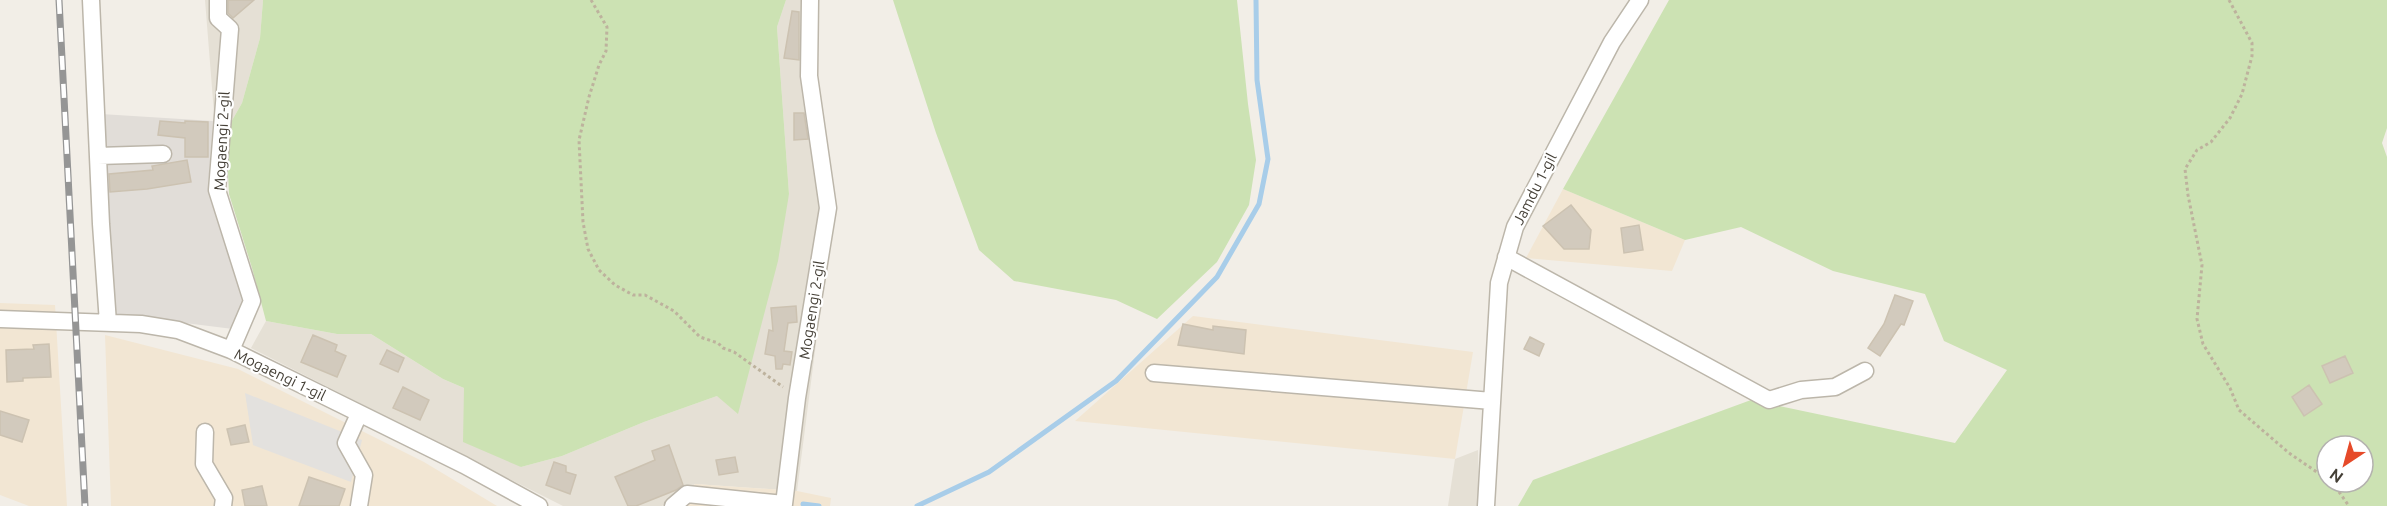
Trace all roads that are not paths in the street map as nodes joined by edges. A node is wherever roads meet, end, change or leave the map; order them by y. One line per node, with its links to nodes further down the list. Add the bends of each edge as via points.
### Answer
1 (91, 0): 6 (street)
2 (218, 0): 10 (street, Mogaengi 2-gil, via 218,18 230,29 216,190 252,301)
3 (810, 0): 19 (street, Mogaengi 2-gil, via 808,76 828,208 784,504 687,494)
4 (1640, 0): 7 (street, Jamdu 1-gil, via 1612,42 1515,227)
5 (163, 154): 6 (street)
6 (98, 156): 9 (street)
7 (1506, 257): 11 (street, via 1769,400 1801,390 1835,387); 13 (street, Jamdu 1-gil, via 1499,283)
8 (0, 319): 9 (street, Mogaengi 1-gil)
9 (108, 323): 10 (street, Mogaengi 1-gil, via 178,330)
10 (231, 350): 14 (street, Mogaengi 1-gil)
11 (1865, 371)
12 (1154, 373): 13 (street)
13 (1492, 401): 20 (street, Jamdu 1-gil)
14 (359, 414): 17 (street, via 346,443 364,475); 18 (street, Mogaengi 1-gil)
15 (205, 432): 16 (street, via 204,464 224,498)
16 (223, 506)
17 (359, 506)
18 (540, 506)
19 (673, 506)
20 (1486, 506)

